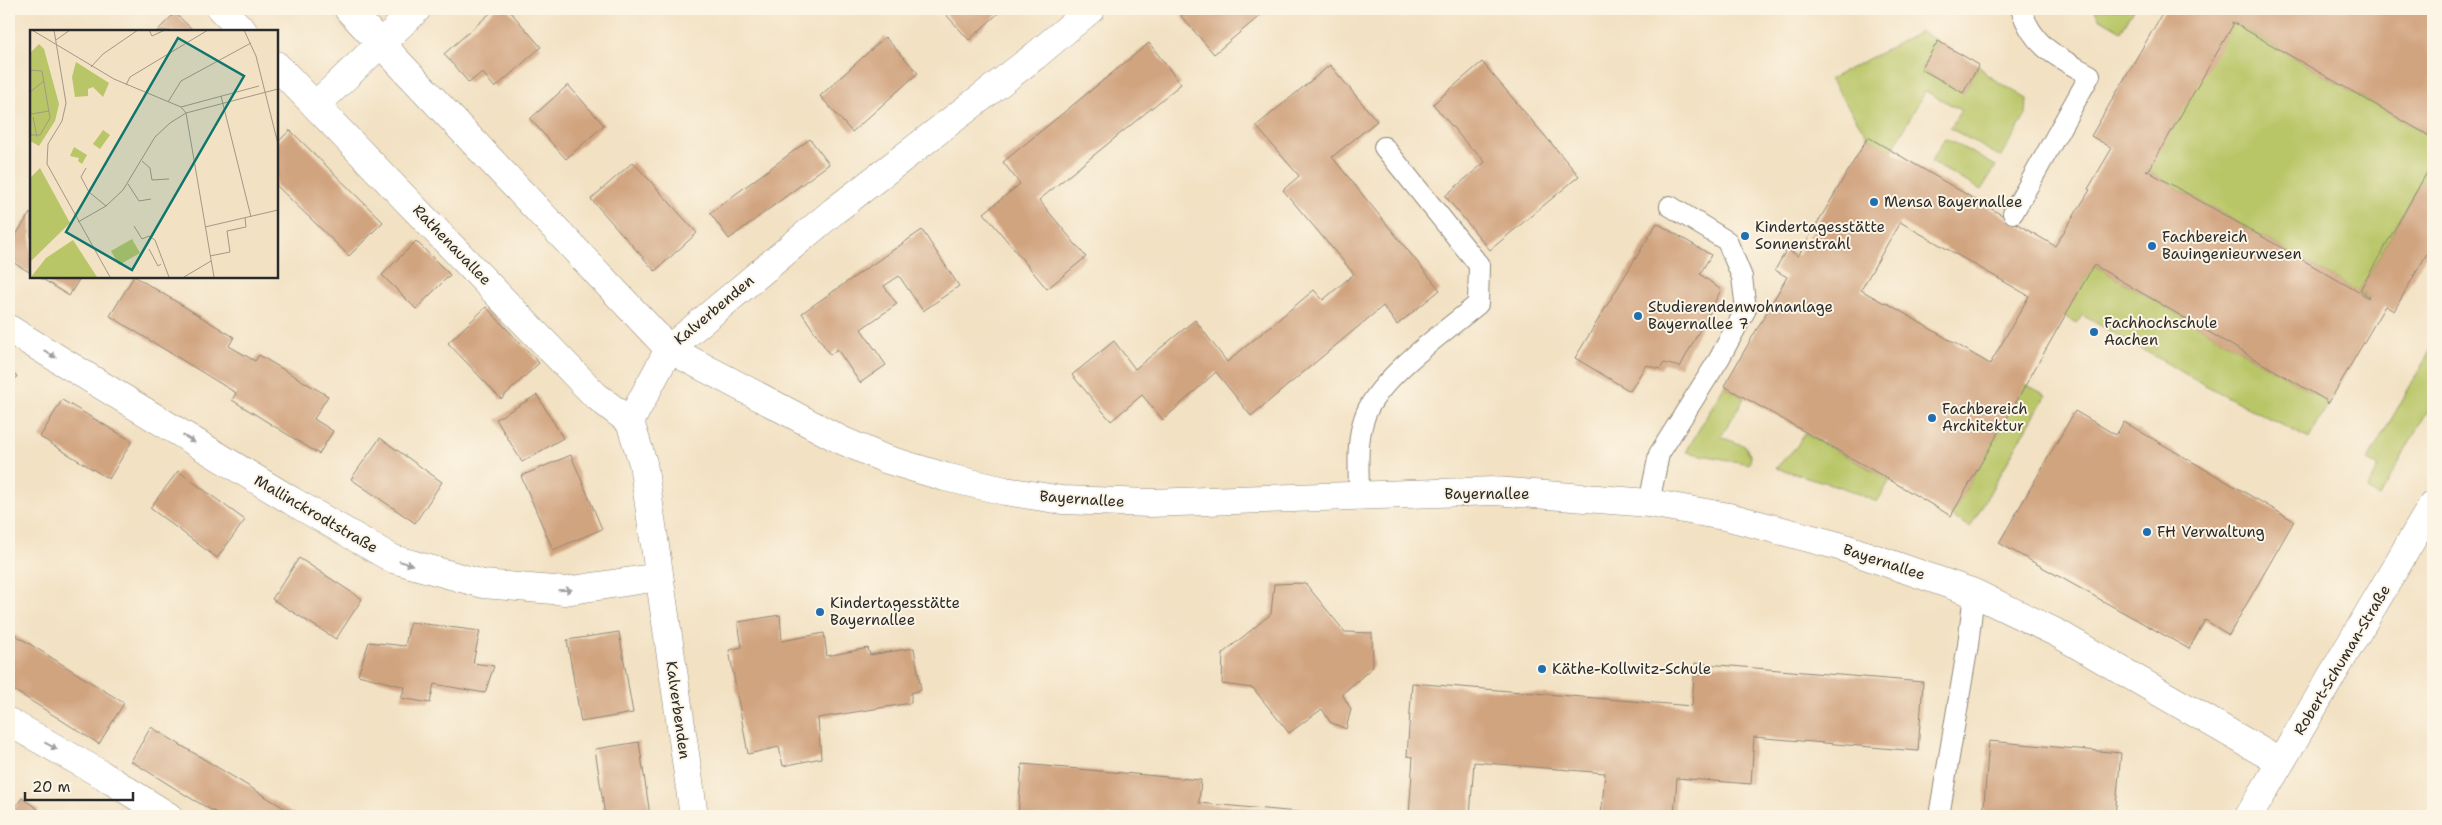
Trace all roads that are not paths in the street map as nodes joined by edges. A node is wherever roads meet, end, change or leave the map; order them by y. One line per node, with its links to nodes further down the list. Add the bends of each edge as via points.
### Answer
1 (221, 9): 6 (street)
2 (348, 9): 7 (street)
3 (417, 9): 7 (street)
4 (1091, 9): 14 (street, Kalverbenden, via 834,211)
5 (2021, 9): 12 (lane, via 2027,27 2052,55 2090,75)
6 (242, 30)
7 (381, 43): 9 (street); 14 (street)
8 (278, 67): 9 (street, Rathenauallee)
9 (316, 105): 15 (street, Rathenauallee, via 595,396)
10 (1384, 147): 16 (lane, via 1479,265 1478,304 1382,387 1364,418 1360,440)
11 (1670, 206): 17 (lane, via 1727,241 1742,276 1746,309 1719,359 1659,454)
12 (2013, 213)
13 (9, 329): 19 (street, Mallinckrodtstraße, one-way to 19, via 292,502 393,559 483,584 566,592)
14 (668, 349): 15 (street, Kalverbenden); 16 (street, Bayernallee, via 841,440 885,459 1005,491 1062,500 1150,503)
15 (630, 422): 19 (street, Kalverbenden, via 642,463)
16 (1359, 495): 17 (street, Bayernallee, via 1495,491)
17 (1649, 503): 20 (street, Bayernallee, via 1729,517 1839,546)
18 (2433, 504): 22 (street, Robert-Schuman-Straße)
19 (658, 577): 24 (street, Kalverbenden)
20 (1974, 593): 22 (street, Bayernallee, via 2057,633); 25 (lane)
21 (9, 722): 23 (street, one-way to 23)
22 (2280, 762): 26 (street, Robert-Schuman-Straße)
23 (168, 816)
24 (694, 816)
25 (1939, 816)
26 (2249, 816)

